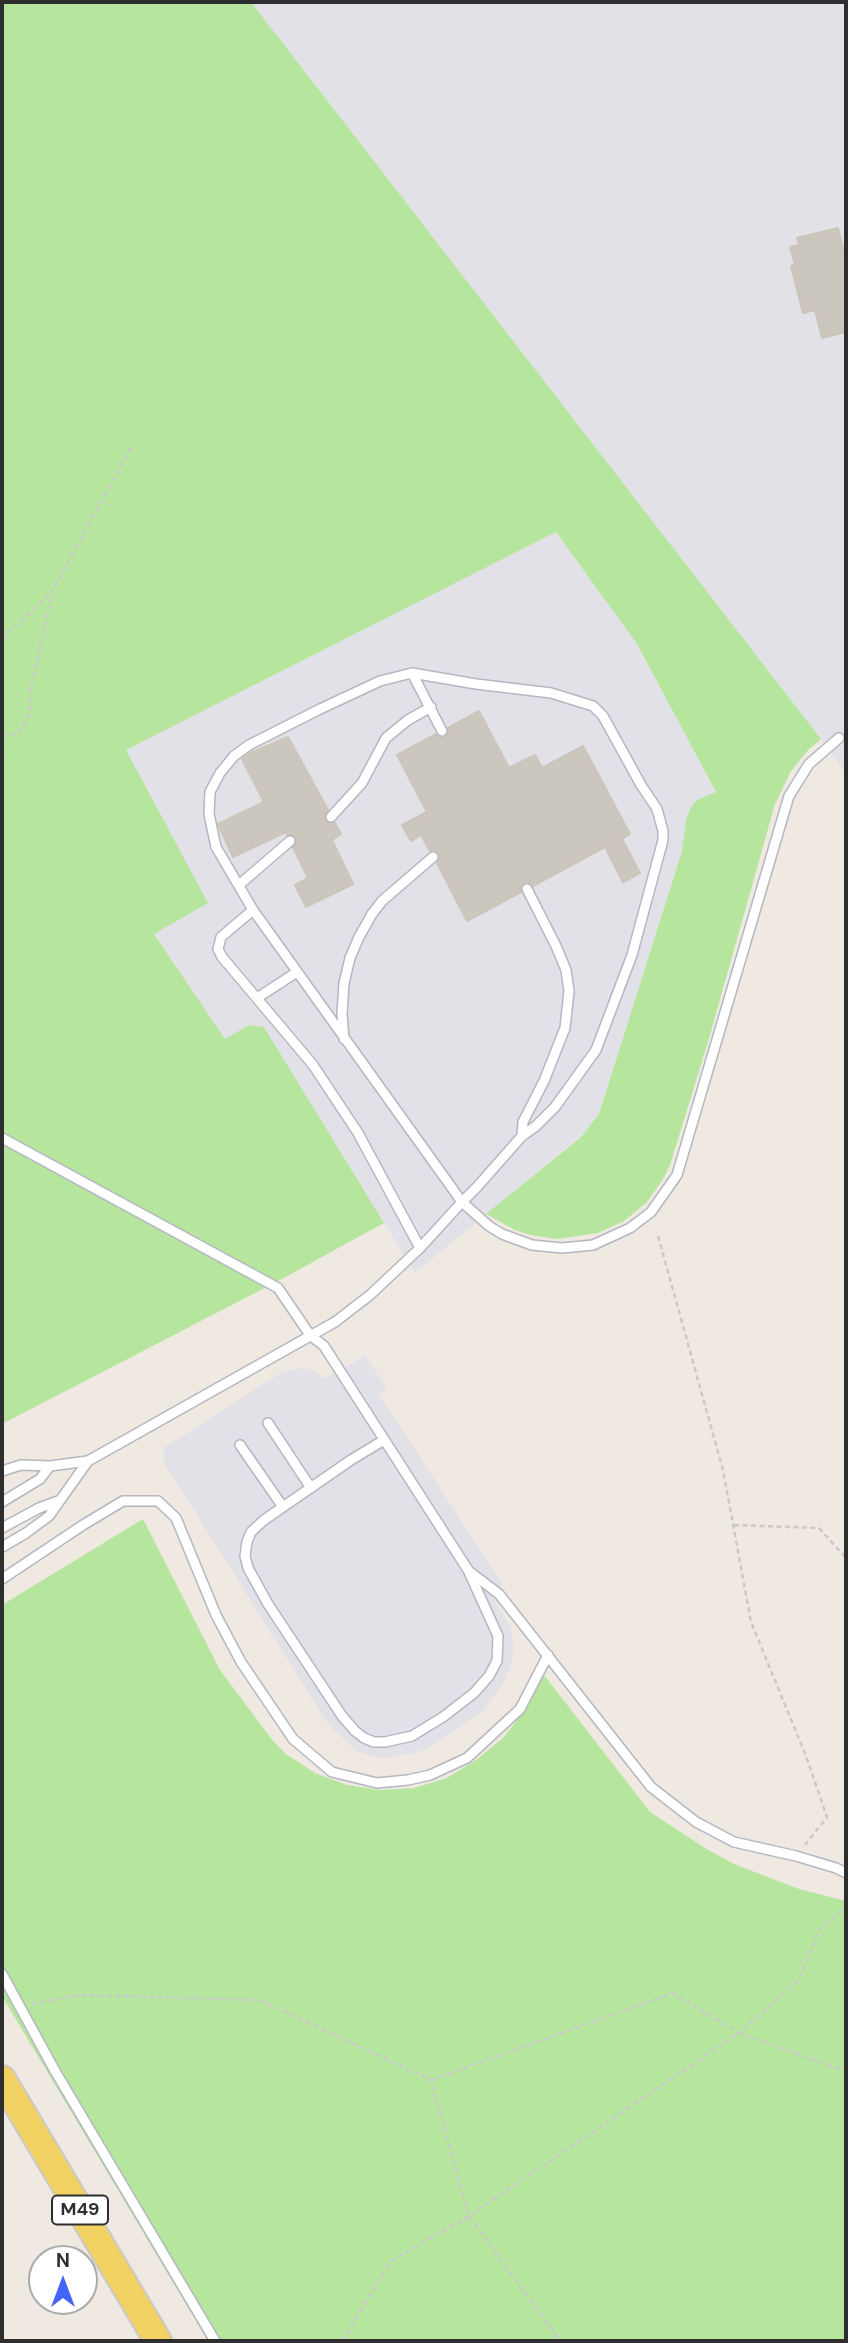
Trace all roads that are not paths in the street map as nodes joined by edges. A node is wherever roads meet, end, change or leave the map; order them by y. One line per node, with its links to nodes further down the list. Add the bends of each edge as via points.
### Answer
1 (412, 673): 2 (lane); 8 (lane, via 380,681 249,745 220,773 210,792 209,814 216,847); 14 (lane, via 551,693 593,706 603,716 661,821 663,840 632,955 596,1050 555,1107)
2 (430, 707): 3 (lane); 5 (lane, via 386,738 362,783)
3 (442, 731)
4 (839, 738): 16 (lane, via 808,764 789,796 682,1161 661,1200 619,1235 593,1245 562,1248 531,1245 502,1234)
5 (331, 817)
6 (290, 841): 8 (lane)
7 (433, 857): 13 (lane, via 382,901 359,937 344,983)
8 (239, 885): 10 (lane)
9 (527, 889): 14 (lane, via 566,970 569,991 565,1028 523,1122)
10 (253, 910): 11 (lane); 12 (lane, via 221,937 218,949)
11 (298, 972): 12 (lane); 13 (lane)
12 (257, 998): 17 (lane, via 313,1065 358,1133)
13 (344, 1040): 16 (lane)
14 (522, 1136): 16 (lane)
15 (2, 1138): 18 (lane, via 278,1288)
16 (462, 1202): 17 (lane)
17 (420, 1248): 18 (lane, via 370,1295)
18 (310, 1335): 20 (lane, via 324,1346); 22 (lane)
19 (268, 1423): 25 (lane)
20 (384, 1440): 25 (lane); 31 (lane)
21 (240, 1445): 28 (lane)
22 (88, 1461): 23 (lane); 26 (lane)
23 (50, 1466): 24 (lane, via 21,1465); 27 (lane, via 40,1479)
24 (2, 1471)
25 (311, 1488): 28 (lane)
26 (58, 1501): 29 (lane); 30 (lane, via 49,1516)
27 (2, 1502)
28 (283, 1507): 31 (lane, via 251,1532 245,1556 248,1568 342,1716 374,1742 412,1736 474,1693 489,1676 497,1661 498,1636)
29 (2, 1528)
30 (2, 1547)
31 (468, 1570): 33 (lane, via 499,1594)
32 (2, 1579): 33 (lane, via 123,1501 159,1501 176,1518 241,1662 293,1740 332,1772 377,1783 430,1775 467,1758 520,1709)
33 (548, 1655): 34 (lane, via 652,1787 696,1822 734,1842)
34 (846, 1873)
35 (2, 1974): 38 (lane)
36 (2, 2079): 37 (main road, M49)
37 (158, 2341)
38 (215, 2341)

